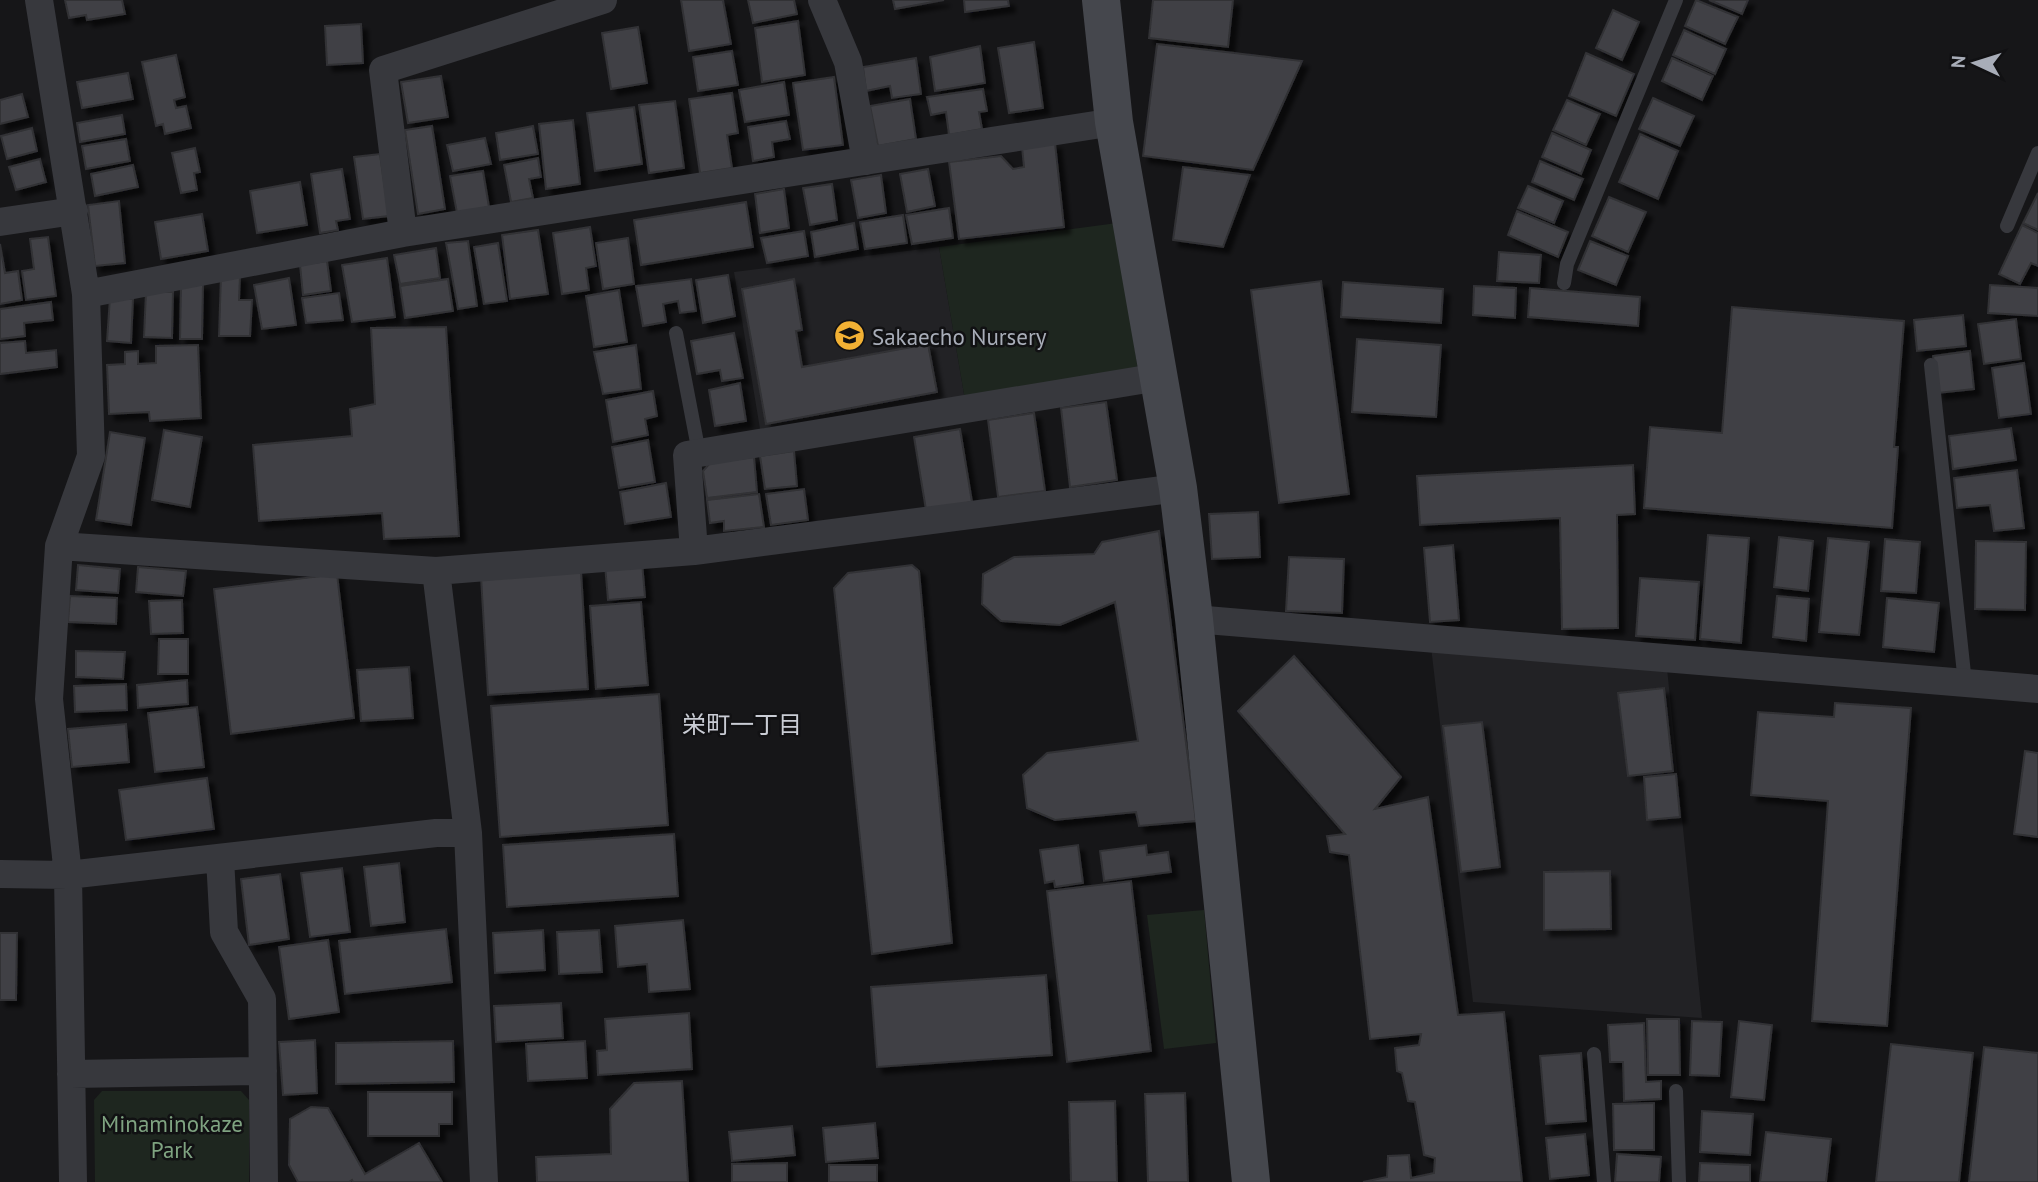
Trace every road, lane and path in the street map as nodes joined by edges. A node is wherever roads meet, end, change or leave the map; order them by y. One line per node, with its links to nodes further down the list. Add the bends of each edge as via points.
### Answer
1 (39, 0): 10 (street)
2 (604, 0): 6 (street)
3 (822, 0): 9 (street, via 848,62)
4 (1101, 0): 7 (street)
5 (1676, 0): 14 (lane, via 1567,264)
6 (514, 13): 13 (street, via 383,70)
7 (1114, 122): 9 (street); 18 (street)
8 (2038, 153): 12 (lane)
9 (866, 161): 13 (street)
10 (74, 211): 11 (street); 15 (street)
11 (0, 222)
12 (2007, 226)
13 (403, 233): 15 (street)
14 (1564, 283)
15 (86, 293): 21 (street, via 91,456)
16 (676, 333): 19 (lane)
17 (1931, 365): 25 (lane)
18 (1159, 377): 19 (street); 20 (street)
19 (699, 453): 22 (street, via 687,455)
20 (1178, 488): 22 (street); 24 (street)
21 (59, 546): 23 (street); 30 (street, via 49,699)
22 (694, 551): 23 (street)
23 (436, 570): 27 (street)
24 (1194, 619): 25 (street); 38 (street)
25 (1965, 683): 26 (street)
26 (2038, 689)
27 (468, 833): 28 (street); 37 (street)
28 (220, 858): 30 (street); 32 (street, via 224,932 262,999)
29 (0, 874): 30 (street)
30 (68, 875): 33 (street)
31 (1594, 1054): 39 (lane)
32 (263, 1072): 33 (street); 36 (street)
33 (71, 1074): 35 (street)
34 (1676, 1091): 40 (lane)
35 (73, 1182)
36 (264, 1182)
37 (484, 1182)
38 (1251, 1182)
39 (1604, 1182)
40 (1679, 1182)

